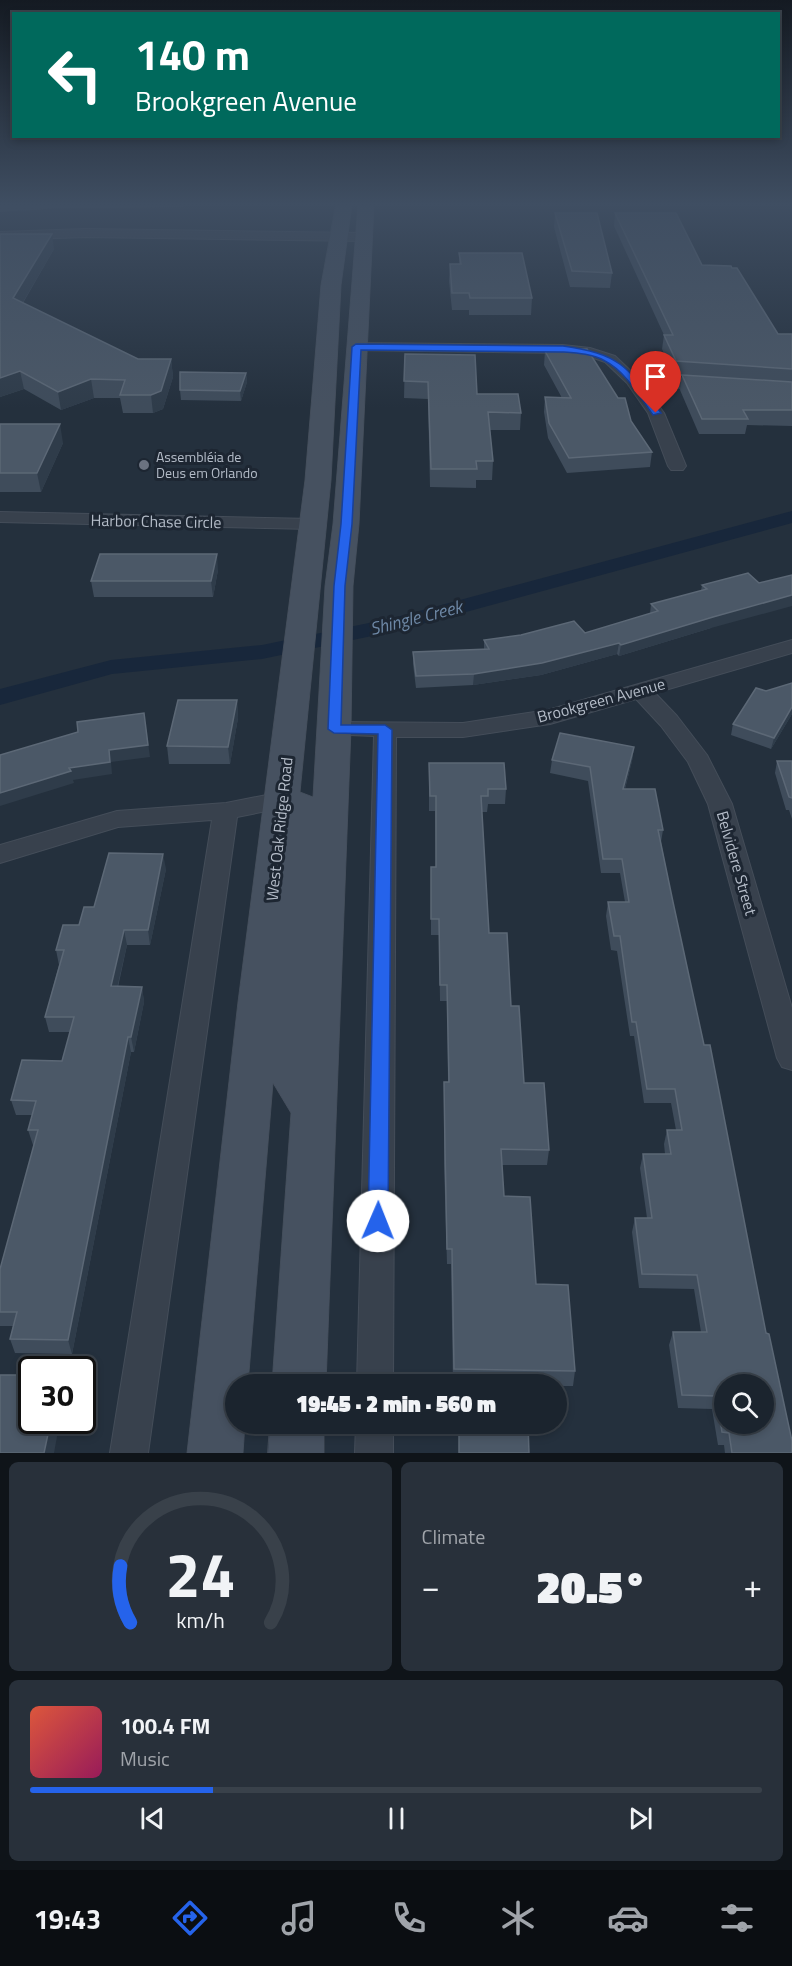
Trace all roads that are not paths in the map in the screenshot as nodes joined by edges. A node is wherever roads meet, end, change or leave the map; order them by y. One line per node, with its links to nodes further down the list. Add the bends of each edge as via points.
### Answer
1 (333, 273): 3 (street, West Oak Ridge Road)
2 (361, 273): 4 (street)
3 (332, 276): 4 (street, via 349,292 345,320); 5 (street, West Oak Ridge Road)
4 (357, 336): 6 (street, via 590,352 610,359); 8 (street)
5 (327, 368): 8 (street, via 341,370 337,409); 11 (street, West Oak Ridge Road)
6 (632, 380): 7 (street); 9 (street, via 656,413)
7 (725, 386)
8 (352, 417): 15 (street)
9 (677, 466)
10 (0, 517): 11 (street, Harbor Chase Circle)
11 (312, 524): 12 (street, West Oak Ridge Road)
12 (301, 621): 15 (street, via 317,649 314,726); 17 (street, West Oak Ridge Road)
13 (792, 646): 14 (street, Brookgreen Avenue)
14 (640, 690): 16 (street, Brookgreen Avenue, via 550,717 463,730); 20 (street, Belvidere Street, via 699,760 720,804)
15 (334, 729): 16 (street, Brookgreen Avenue); 21 (street)
16 (385, 730): 23 (street)
17 (282, 800): 18 (street); 21 (street, via 298,803 304,809 282,1049 288,1069); 27 (street, West Oak Ridge Road)
18 (226, 811): 19 (street, via 117,819); 26 (street)
19 (0, 854)
20 (792, 1058)
21 (314, 1112): 22 (street)
22 (300, 1374)
23 (375, 1374)
24 (297, 1434): 28 (street)
25 (375, 1434): 29 (street)
26 (129, 1453)
27 (215, 1453)
28 (296, 1453)
29 (374, 1453)

